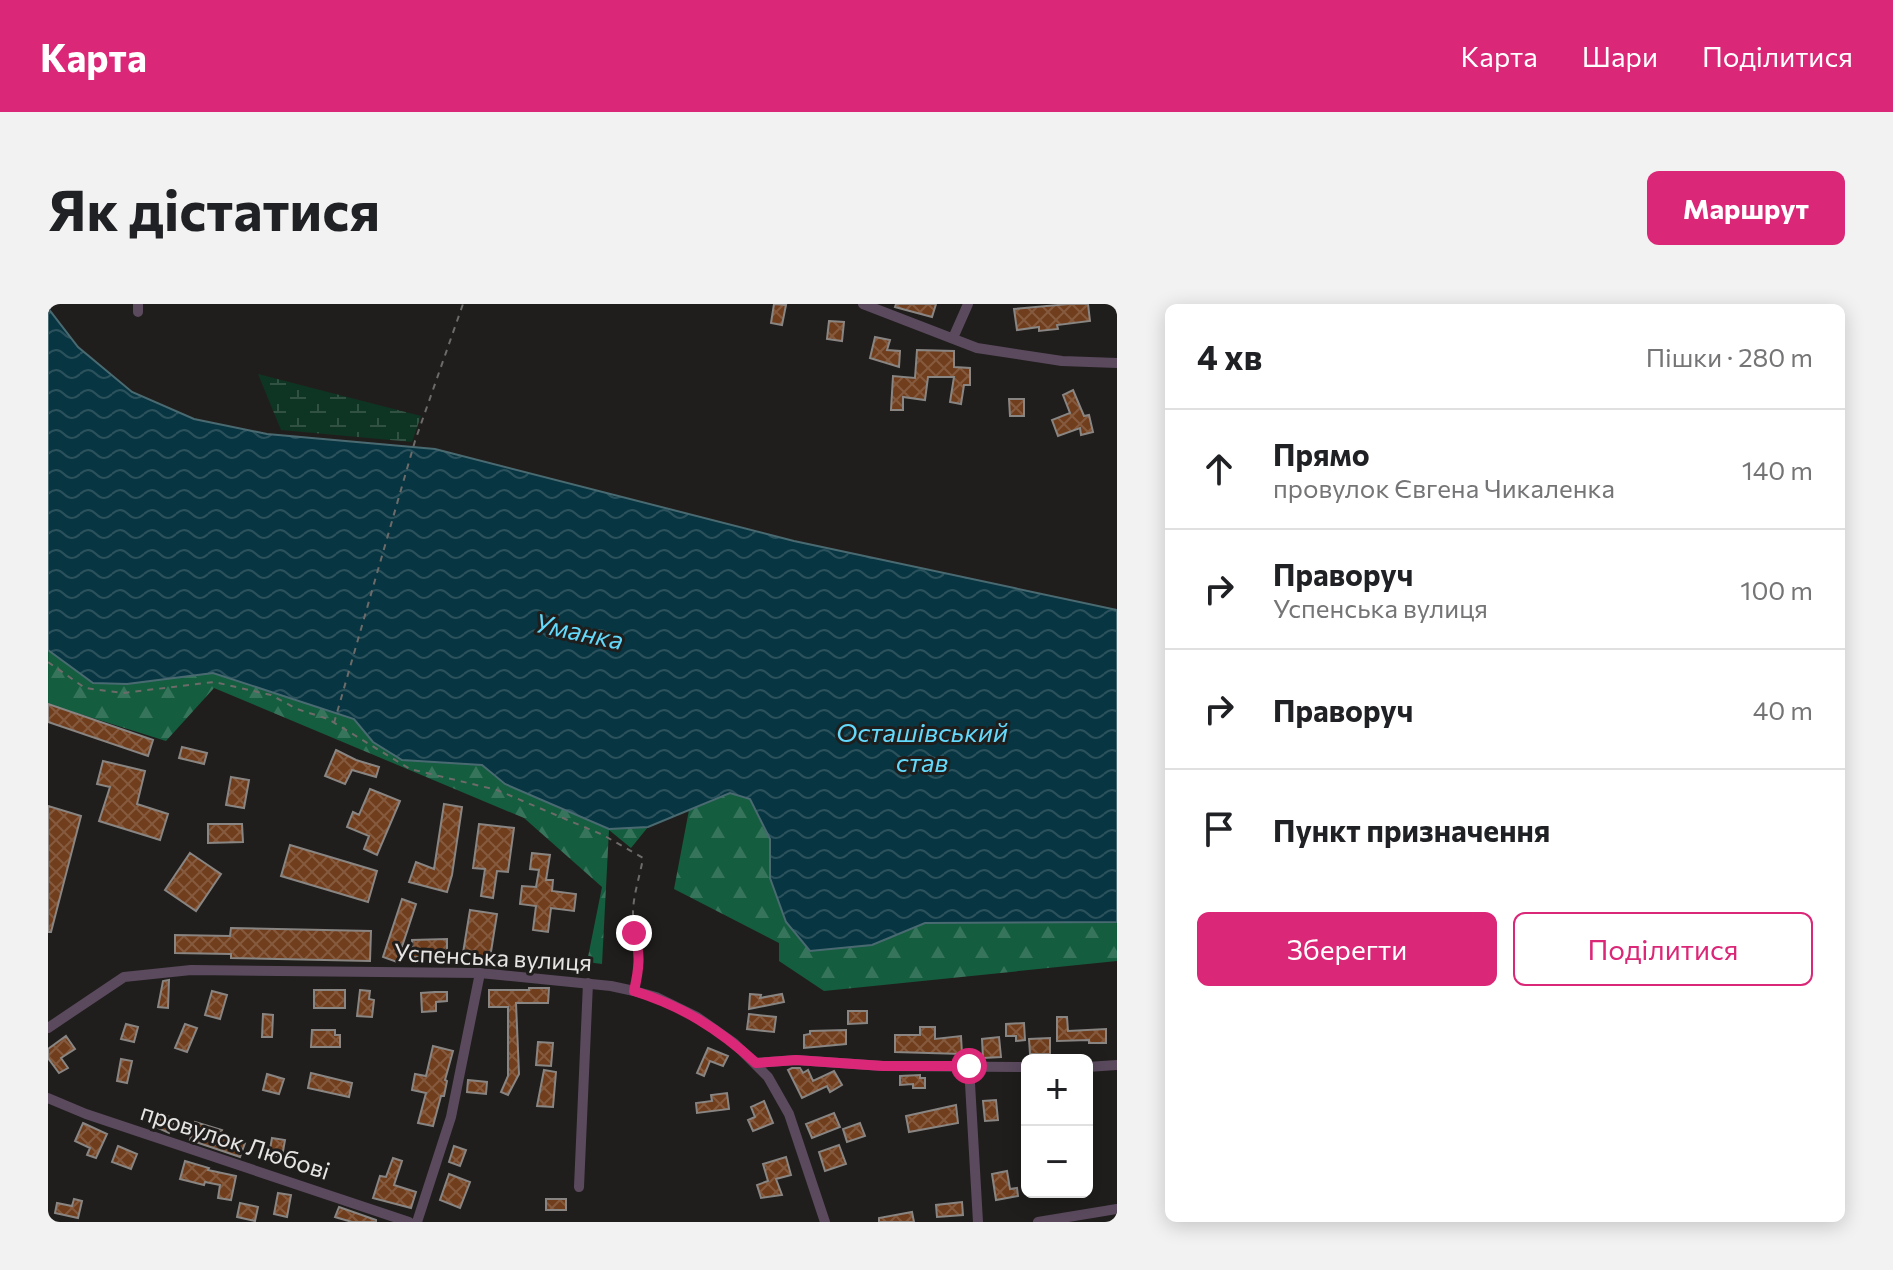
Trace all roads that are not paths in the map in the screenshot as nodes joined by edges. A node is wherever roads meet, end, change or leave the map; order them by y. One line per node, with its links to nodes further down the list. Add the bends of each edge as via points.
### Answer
1 (863, 304): 3 (street)
2 (968, 304): 3 (street)
3 (953, 338): 4 (street, via 977,348 1062,361)
4 (1117, 363)
5 (480, 973): 6 (street, Успенська вулиця); 7 (street, Успенська вулиця, via 132,974); 18 (street, via 451,1117)
6 (588, 983): 8 (street, Успенська вулиця, via 677,1006); 14 (street)
7 (48, 1028)
8 (756, 1063): 10 (street); 19 (street, Успенська вулиця, via 789,1114)
9 (1117, 1065): 12 (street)
10 (969, 1066): 11 (street); 20 (street)
11 (1021, 1067)
12 (1093, 1067)
13 (48, 1098): 17 (street, провулок Любові)
14 (579, 1187)
15 (1117, 1209): 16 (street)
16 (1045, 1221)
17 (409, 1222)
18 (417, 1222)
19 (825, 1222)
20 (978, 1222)

